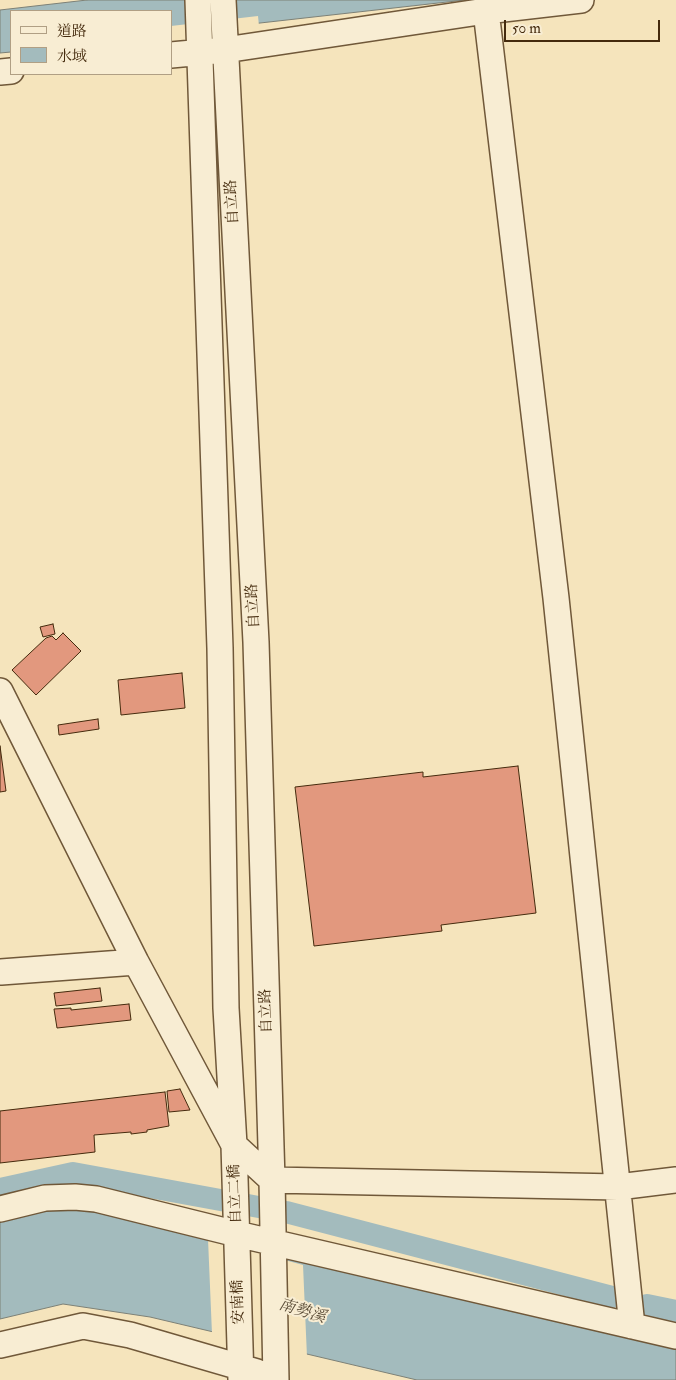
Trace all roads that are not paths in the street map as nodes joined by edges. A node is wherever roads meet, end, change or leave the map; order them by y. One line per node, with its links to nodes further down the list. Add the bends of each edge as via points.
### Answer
1 (198, 0): 6 (street, 自立路)
2 (223, 0): 5 (street, 自立路)
3 (581, 0): 4 (street)
4 (486, 11): 5 (street); 14 (street, via 557,608)
5 (225, 41): 6 (street); 12 (street, 自立路, via 256,642)
6 (200, 43): 7 (street); 11 (street, 自立路, via 219,638 226,1008)
7 (172, 55)
8 (0, 691): 9 (street)
9 (136, 962): 10 (street); 11 (street)
10 (1, 972)
11 (234, 1151): 12 (street); 16 (street, 自立二橋)
12 (272, 1180): 14 (street); 17 (street)
13 (676, 1180): 14 (street)
14 (618, 1186): 18 (street)
15 (0, 1209): 16 (street, via 45,1198 96,1199)
16 (237, 1237): 17 (street); 21 (street, 安南橋)
17 (274, 1246): 18 (street); 22 (street)
18 (632, 1326): 19 (street)
19 (676, 1336)
20 (0, 1345): 21 (street, via 83,1326 130,1335)
21 (241, 1369): 22 (street)
22 (278, 1376)

